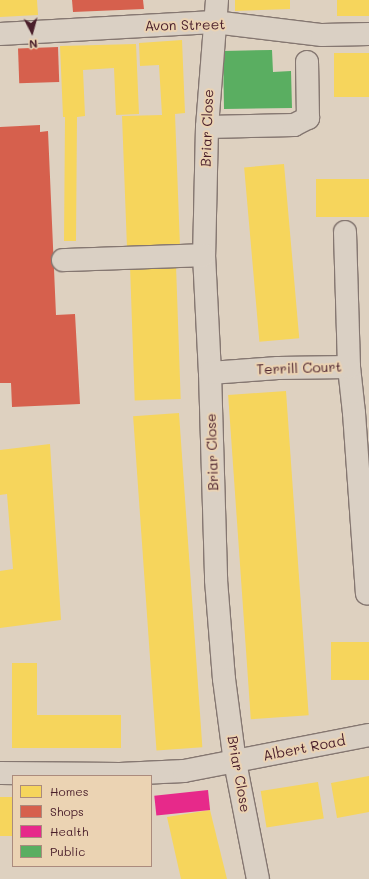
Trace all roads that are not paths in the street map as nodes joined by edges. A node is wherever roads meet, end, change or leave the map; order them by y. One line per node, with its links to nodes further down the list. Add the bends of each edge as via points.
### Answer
1 (217, 0): 2 (street, Briar Close)
2 (214, 22): 3 (street, Avon Street); 4 (street, Avon Street, via 322,35); 6 (street, Briar Close)
3 (0, 34)
4 (369, 34)
5 (307, 62): 6 (street, via 308,118 294,125)
6 (206, 127): 8 (street, Briar Close)
7 (345, 232): 10 (street, Terrill Court)
8 (204, 255): 9 (street); 11 (street, Briar Close)
9 (63, 260)
10 (348, 367): 11 (street, Terrill Court, via 278,368); 12 (street, via 354,413)
11 (210, 373): 14 (street, Briar Close, via 216,580 224,679)
12 (367, 594)
13 (369, 735): 14 (street, Albert Road)
14 (235, 762): 15 (street, Albert Road, via 184,771 120,774); 16 (street, Briar Close)
15 (0, 773)
16 (258, 879)

